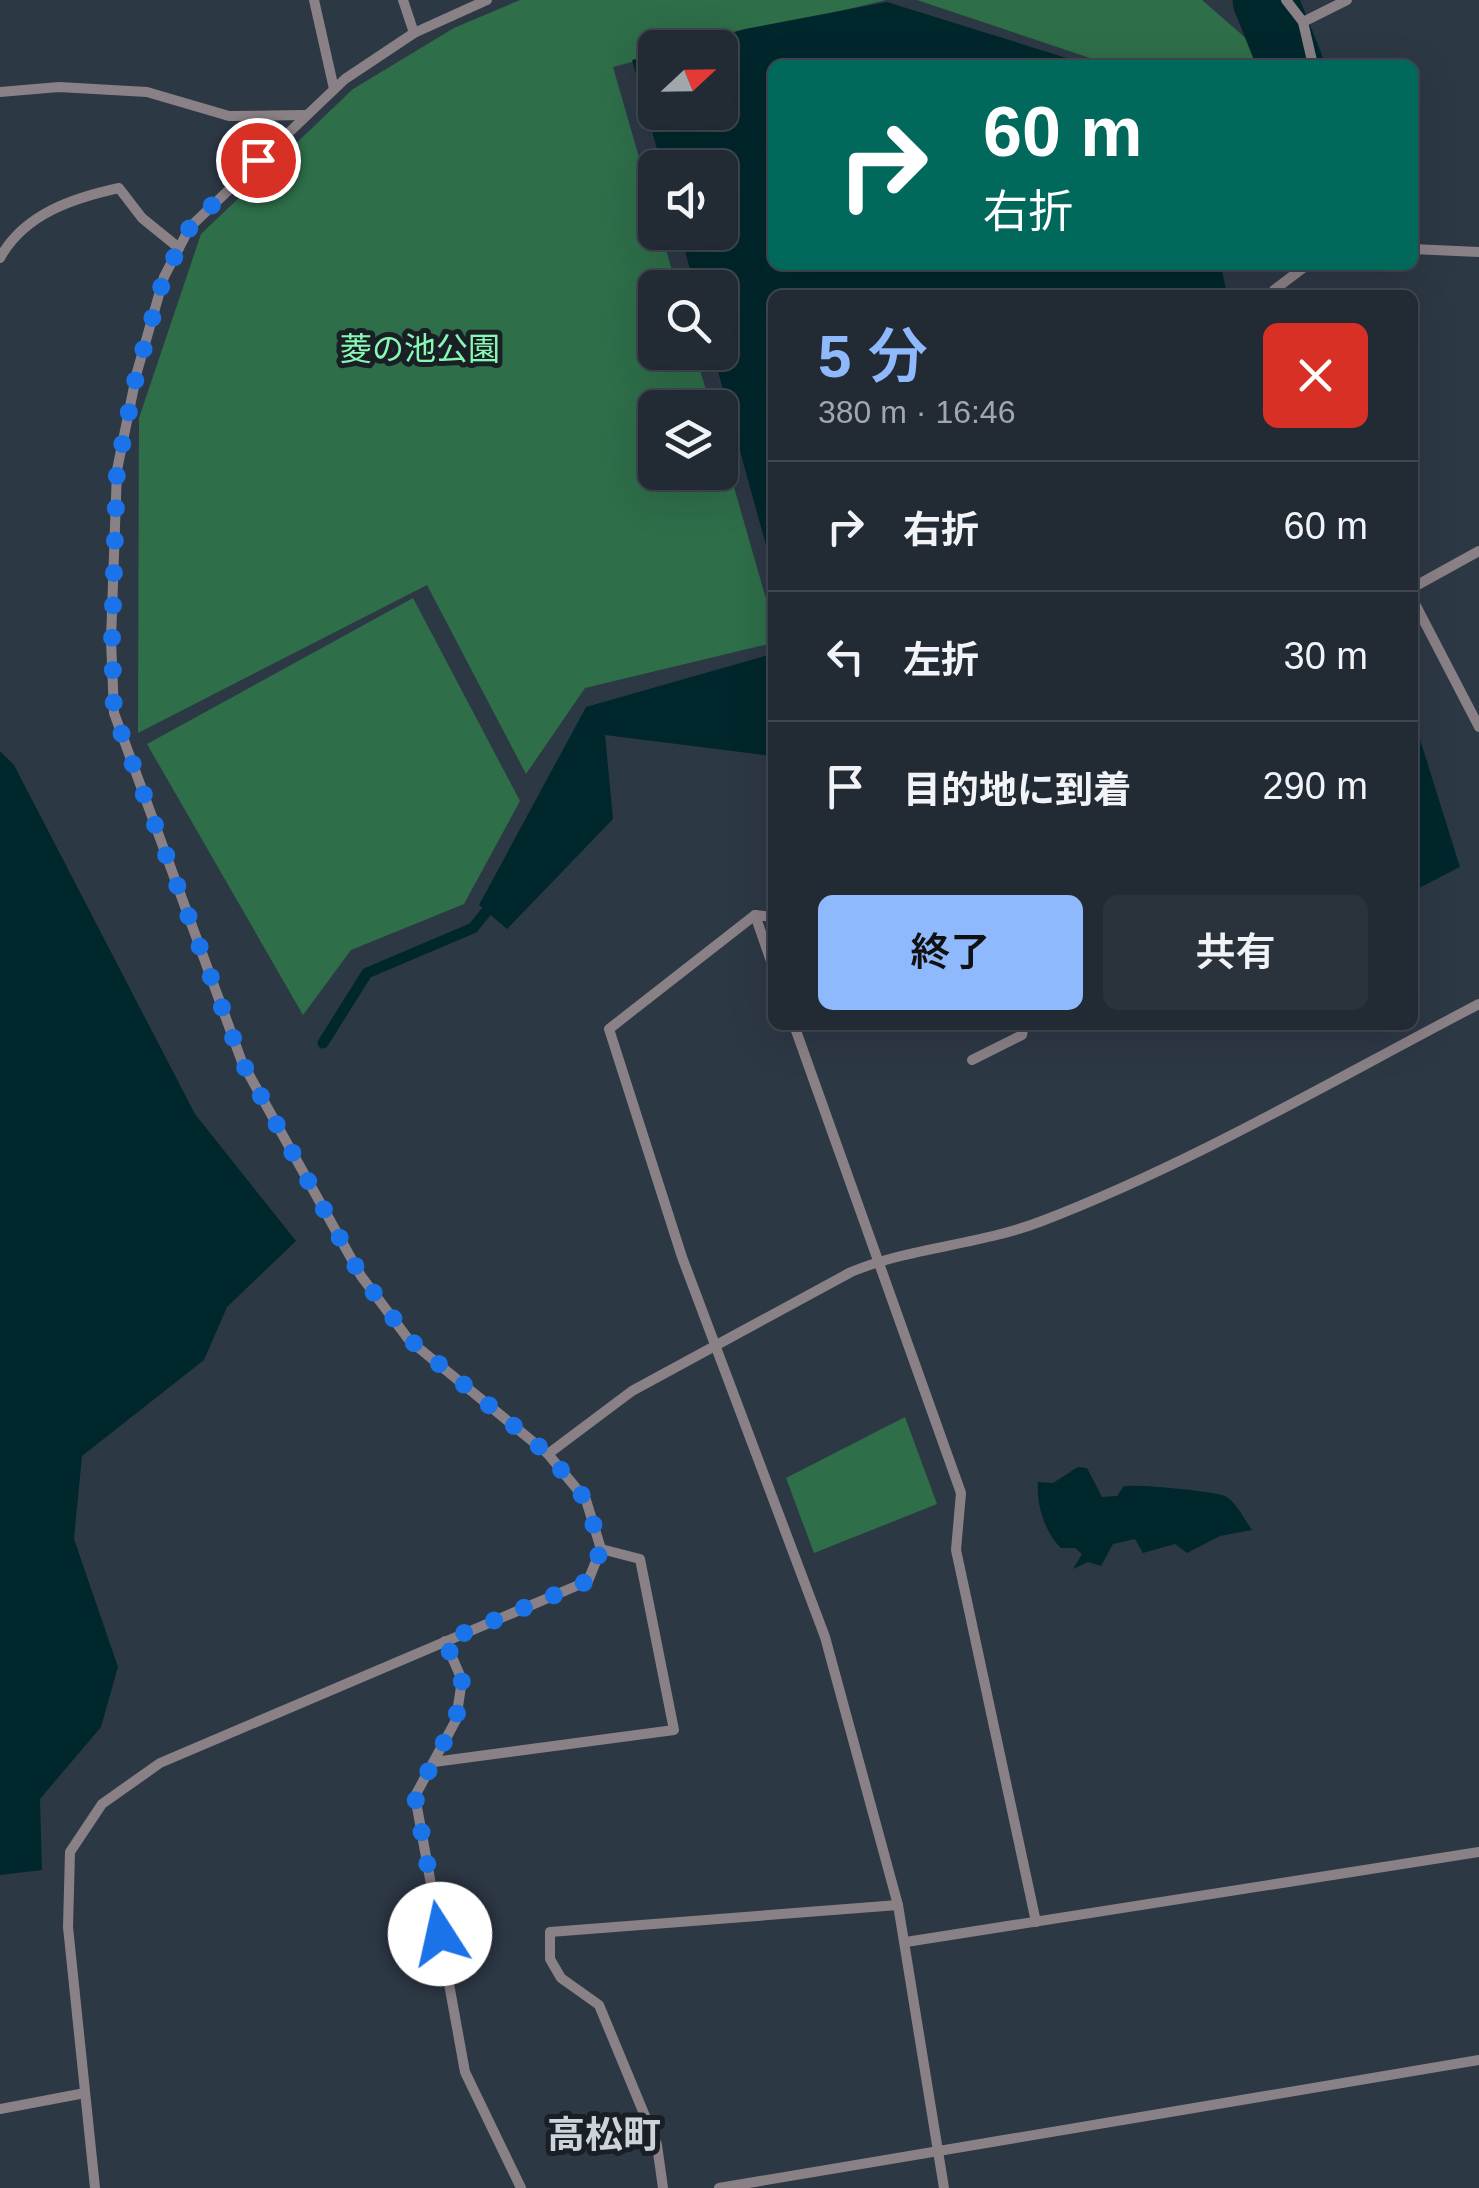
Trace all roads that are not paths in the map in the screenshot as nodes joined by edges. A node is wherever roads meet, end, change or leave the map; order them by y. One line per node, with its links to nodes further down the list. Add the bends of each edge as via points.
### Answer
1 (314, 0): 9 (street)
2 (403, 0): 7 (street)
3 (487, 0): 7 (street)
4 (1286, 0): 6 (street)
5 (1347, 0): 6 (street)
6 (1303, 22): 8 (street)
7 (414, 33): 9 (street)
8 (1312, 60)
9 (334, 89): 11 (street)
10 (0, 92): 11 (street, via 148,92 230,116)
11 (306, 115): 12 (street, via 190,227)
12 (179, 248): 15 (street, via 119,188 66,199 9,241); 31 (street, via 137,372 117,470 114,713 242,1062 361,1276 410,1340)
13 (1418, 249): 14 (street)
14 (1479, 252)
15 (0, 258)
16 (1300, 270): 17 (street)
17 (1274, 290)
18 (1479, 551): 19 (street)
19 (1418, 585)
20 (1418, 610): 21 (street)
21 (1479, 727)
22 (755, 915): 23 (street); 24 (street); 30 (street, via 609,1029)
23 (768, 917)
24 (768, 952)
25 (1479, 1004): 29 (street, via 1147,1176 1039,1223)
26 (796, 1030): 29 (street)
27 (1023, 1030): 28 (street)
28 (972, 1060)
29 (877, 1261): 30 (street); 37 (street, via 961,1493 956,1550)
30 (715, 1345): 31 (street, via 632,1392); 36 (street, via 825,1637)
31 (548, 1454): 32 (street, via 586,1500)
32 (601, 1549): 33 (street, via 588,1581); 34 (street, via 640,1560 674,1730)
33 (445, 1641): 34 (street, via 462,1680 456,1720); 40 (street, via 160,1763 102,1804 70,1852 68,1927)
34 (434, 1762): 44 (street, via 415,1796 465,2072)
35 (1479, 1852): 37 (street)
36 (898, 1904): 38 (street); 45 (street, via 550,1932 550,1959 561,1978 599,2005 657,2146)
37 (1036, 1922): 38 (street)
38 (906, 1942): 42 (street)
39 (1479, 2060): 42 (street)
40 (85, 2093): 41 (street); 43 (street)
41 (0, 2109)
42 (937, 2148): 46 (street); 47 (street)
43 (95, 2188)
44 (521, 2188)
45 (663, 2188)
46 (718, 2188)
47 (944, 2188)

